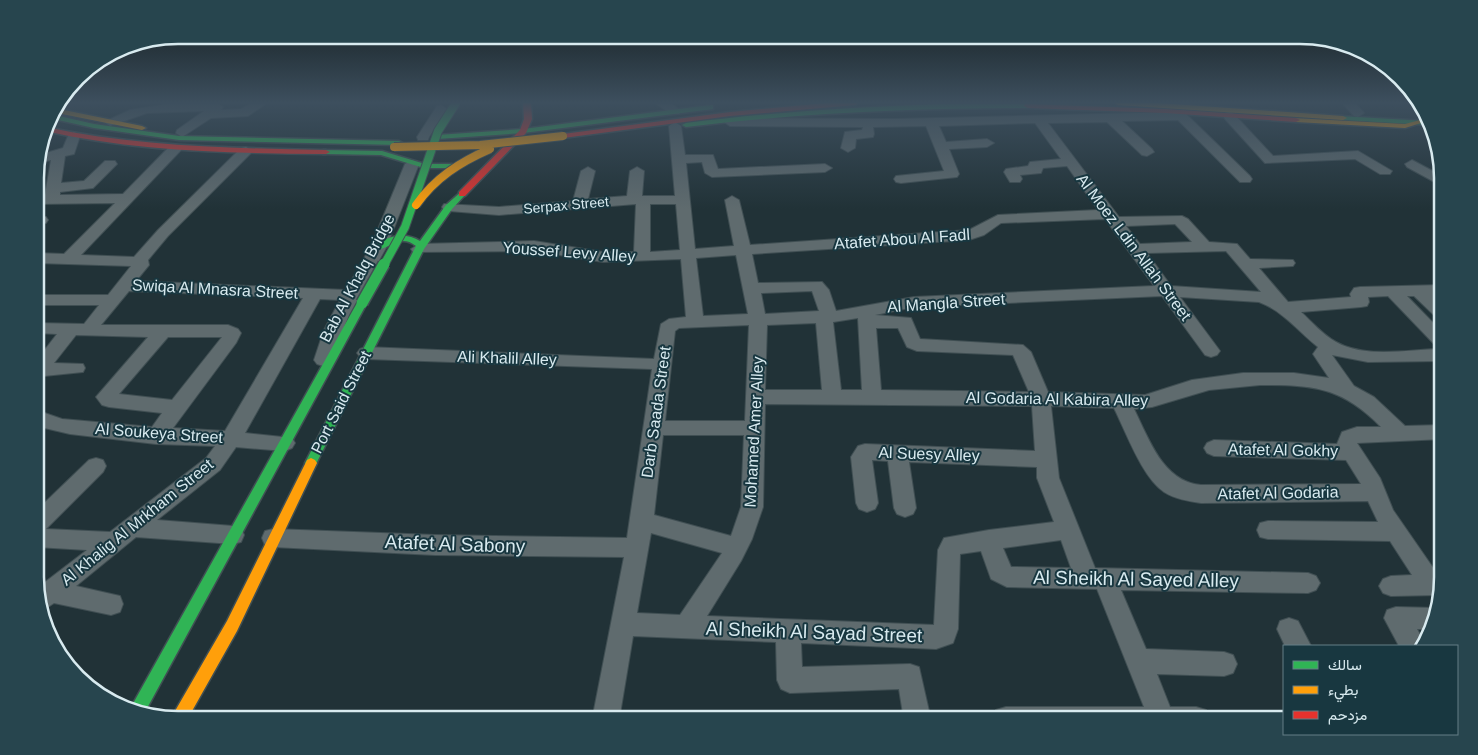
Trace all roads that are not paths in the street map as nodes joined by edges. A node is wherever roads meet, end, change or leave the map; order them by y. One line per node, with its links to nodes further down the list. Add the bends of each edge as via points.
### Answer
1 (73, 138): 27 (street, via 70,151)
2 (90, 138): 22 (main road)
3 (133, 138): 10 (main road, bridge, via 172,144 437,147)
4 (192, 138): 7 (main road, via 407,142)
5 (429, 138): 34 (main road, via 447,149)
6 (435, 138): 56 (main road, Bab Al Khalq Bridge, bridge)
7 (479, 138)
8 (514, 138): 56 (main road, bridge, via 448,170 424,193)
9 (521, 138): 25 (main road, Port Said Street)
10 (543, 138)
11 (573, 138): 25 (main road)
12 (677, 138): 29 (street)
13 (850, 138): 21 (street)
14 (938, 138): 20 (street)
15 (1053, 138): 30 (street, Al Moez Ldin Allah Street)
16 (1133, 138): 24 (street)
17 (1203, 138): 44 (street)
18 (1250, 138): 39 (street, via 1270,160 1358,155)
19 (987, 143): 20 (street)
20 (941, 146): 42 (street, via 952,174)
21 (848, 148)
22 (175, 150): 23 (main road); 48 (street)
23 (246, 151): 32 (main road, via 382,153); 67 (street)
24 (1147, 152)
25 (502, 153): 34 (main road); 52 (main road, Port Said Street)
26 (46, 154): 27 (street)
27 (59, 154): 46 (street)
28 (740, 157): 40 (street)
29 (679, 159): 40 (street, via 708,158 712,173); 50 (street)
30 (1071, 162): 43 (street, via 1036,164 1036,170 1011,172); 55 (street, Al Moez Ldin Allah Street)
31 (110, 164): 46 (street, via 88,185)
32 (412, 164): 34 (main road); 59 (street, Port Said Street)
33 (1412, 164): 41 (street)
34 (452, 166): 52 (main road)
35 (825, 168): 36 (street)
36 (808, 169): 40 (street); 45 (street)
37 (588, 171): 53 (street)
38 (636, 171): 49 (street)
39 (1386, 171)
40 (742, 172)
41 (1434, 177)
42 (901, 178)
43 (1015, 179)
44 (1244, 180)
45 (813, 185)
46 (53, 194): 47 (street); 48 (street)
47 (44, 197)
48 (128, 198): 66 (street)
49 (638, 200): 50 (street, Serpax Street); 53 (street, Serpax Street); 64 (street)
50 (683, 200): 63 (street)
51 (732, 200): 62 (street, Mohamed Amer Alley)
52 (444, 202): 53 (street, Serpax Street, via 499,211); 57 (main road, Port Said Street)
53 (580, 203)
54 (432, 212): 57 (main road)
55 (1112, 218): 58 (street, Atafet Abou Al Fadl, via 1177,219); 61 (street, Al Moez Ldin Allah Street); 62 (street, Atafet Abou Al Fadl, via 998,219 990,222 984,231 969,236)
56 (405, 227): 78 (main road, Bab Al Khalq Bridge, bridge)
57 (434, 227): 60 (main road, Port Said Street)
58 (1204, 246): 61 (street); 69 (street, via 1230,247)
59 (379, 247): 60 (main road, via 390,240 406,238 417,241); 78 (street, Port Said Street)
60 (419, 249): 64 (street, Youssef Levy Alley, via 534,246 603,257); 97 (main road, Port Said Street)
61 (1135, 249): 75 (street, Al Moez Ldin Allah Street)
62 (743, 250): 63 (street, Atafet Abou Al Fadl); 71 (street, Mohamed Amer Alley)
63 (688, 254): 64 (street, Youssef Levy Alley); 89 (street)
64 (642, 256)
65 (44, 258): 66 (street, Swiqa Al Mnasra Street)
66 (68, 259): 67 (street, Swiqa Al Mnasra Street)
67 (139, 261): 70 (street, Swiqa Al Mnasra Street, via 141,265)
68 (1288, 263): 69 (street)
69 (1246, 264): 83 (street)
70 (124, 286): 72 (street, Swiqa Al Mnasra Street); 80 (street)
71 (752, 288): 84 (street, via 816,286 821,290); 86 (street, Mohamed Amer Alley)
72 (202, 289): 77 (street, Swiqa Al Mnasra Street); 82 (street)
73 (1418, 290): 74 (street); 76 (street); 81 (street)
74 (1434, 290)
75 (1167, 291): 83 (street, Al Mangla Street, via 1261,297); 85 (street, Al Mangla Street, via 914,302); 96 (street, Al Moez Ldin Allah Street)
76 (1392, 291): 83 (street, via 1360,292 1361,302); 87 (street)
77 (314, 294): 78 (street, Swiqa Al Mnasra Street); 117 (street, Al Khalig Al Mrkham Street)
78 (356, 299): 103 (street, Port Said Street, via 324,353)
79 (44, 300): 80 (street)
80 (113, 300): 92 (street)
81 (1434, 305)
82 (188, 306)
83 (1284, 306): 95 (street)
84 (826, 316): 85 (street, Al Mangla Street); 86 (street, Al Mangla Street); 106 (street)
85 (866, 317): 107 (street); 108 (street, via 905,322 913,343 917,345 1020,350)
86 (758, 319): 89 (street, Al Mangla Street); 105 (street, Mohamed Amer Alley)
87 (1421, 320): 88 (street); 94 (street)
88 (1434, 320)
89 (695, 322): 112 (street, Darb Saada Street, via 675,323 667,328)
90 (44, 328): 91 (street)
91 (71, 329): 92 (street); 99 (street)
92 (91, 329): 93 (street)
93 (162, 332): 110 (street, via 106,397 109,400); 110 (street, via 232,333)
94 (1434, 334)
95 (1328, 345): 98 (street, via 1352,355); 104 (street, via 1322,354)
96 (1211, 350)
97 (366, 353): 100 (street, Ali Khalil Alley); 136 (main road, Port Said Street)
98 (1434, 355)
99 (44, 361)
100 (648, 364)
101 (76, 368): 102 (street)
102 (44, 370)
103 (320, 384): 118 (main road, Port Said Street)
104 (1348, 391): 109 (street, Al Godaria Al Kabira Alley, via 1328,384 1250,379 1184,389 1156,400); 114 (street, Al Godaria Al Kabira Alley, via 1372,405)
105 (756, 397): 106 (street, Al Godaria Al Kabira Alley); 113 (street, Mohamed Amer Alley)
106 (832, 397): 107 (street, Al Godaria Al Kabira Alley)
107 (872, 397): 108 (street, Al Godaria Al Kabira Alley)
108 (1041, 399): 109 (street, Al Godaria Al Kabira Alley); 122 (street)
109 (1120, 401): 124 (street, via 1160,473)
110 (177, 408): 116 (street)
111 (44, 422): 116 (street, Al Soukeya Street)
112 (654, 428): 113 (street); 129 (street, Darb Saada Street)
113 (754, 428): 140 (street, Mohamed Amer Alley, via 752,507 747,527)
114 (1399, 432): 115 (street); 120 (street, via 1349,437 1347,444)
115 (1434, 432)
116 (156, 436): 117 (street, Al Soukeya Street)
117 (231, 439): 118 (street, Al Soukeya Street); 130 (street, Al Khalig Al Mrkham Street, via 213,464)
118 (285, 443): 134 (main road, Port Said Street)
119 (1214, 448): 120 (street, Atafet Al Gokhy)
120 (1352, 452): 125 (street)
121 (897, 453): 122 (street, Al Suesy Alley); 126 (street, Al Suesy Alley, via 862,454); 127 (street)
122 (1046, 459): 131 (street, via 1048,478)
123 (96, 466): 128 (street)
124 (1182, 491): 125 (street, Atafet Al Godaria, via 1201,494)
125 (1376, 492): 133 (street, via 1384,514)
126 (867, 503)
127 (905, 508)
128 (44, 517)
129 (642, 521): 140 (street); 141 (street, Darb Saada Street)
130 (133, 528): 134 (street); 138 (street, Al Khalig Al Mrkham Street)
131 (1068, 530): 137 (street); 142 (street)
132 (1268, 530): 133 (street)
133 (1396, 532): 143 (street)
134 (233, 535): 157 (main road, Port Said Street, via 190,621)
135 (44, 538): 138 (street)
136 (274, 538): 141 (street, Atafet Al Sabony, via 436,545); 158 (main road, Port Said Street, via 229,622 204,680)
137 (989, 539): 139 (street); 142 (street, Al Sheikh Al Sayed Alley, via 1002,575)
138 (114, 542): 147 (street, Al Khalig Al Mrkham Street)
139 (952, 546): 153 (street, Al Sheikh Al Sayad Street, via 949,550 944,635)
140 (736, 547): 152 (street, Mohamed Amer Alley)
141 (637, 548): 151 (street, Darb Saada Street)
142 (1096, 579): 144 (street, Al Sheikh Al Sayed Alley); 155 (street)
143 (1434, 581)
144 (1308, 583)
145 (1434, 585): 146 (street)
146 (1391, 586)
147 (45, 596)
148 (45, 597): 149 (street)
149 (112, 604)
150 (1428, 618): 154 (street, via 1396,618)
151 (624, 624): 152 (street, Al Sheikh Al Sayad Street); 159 (street, Darb Saada Street)
152 (686, 627): 153 (street, Al Sheikh Al Sayad Street)
153 (788, 631): 160 (street, via 790,680 910,676)
154 (1412, 645)
155 (1138, 661): 156 (street); 161 (street)
156 (1224, 664)
157 (140, 706)
158 (184, 711)
159 (607, 711)
160 (916, 711)
161 (1159, 711)

